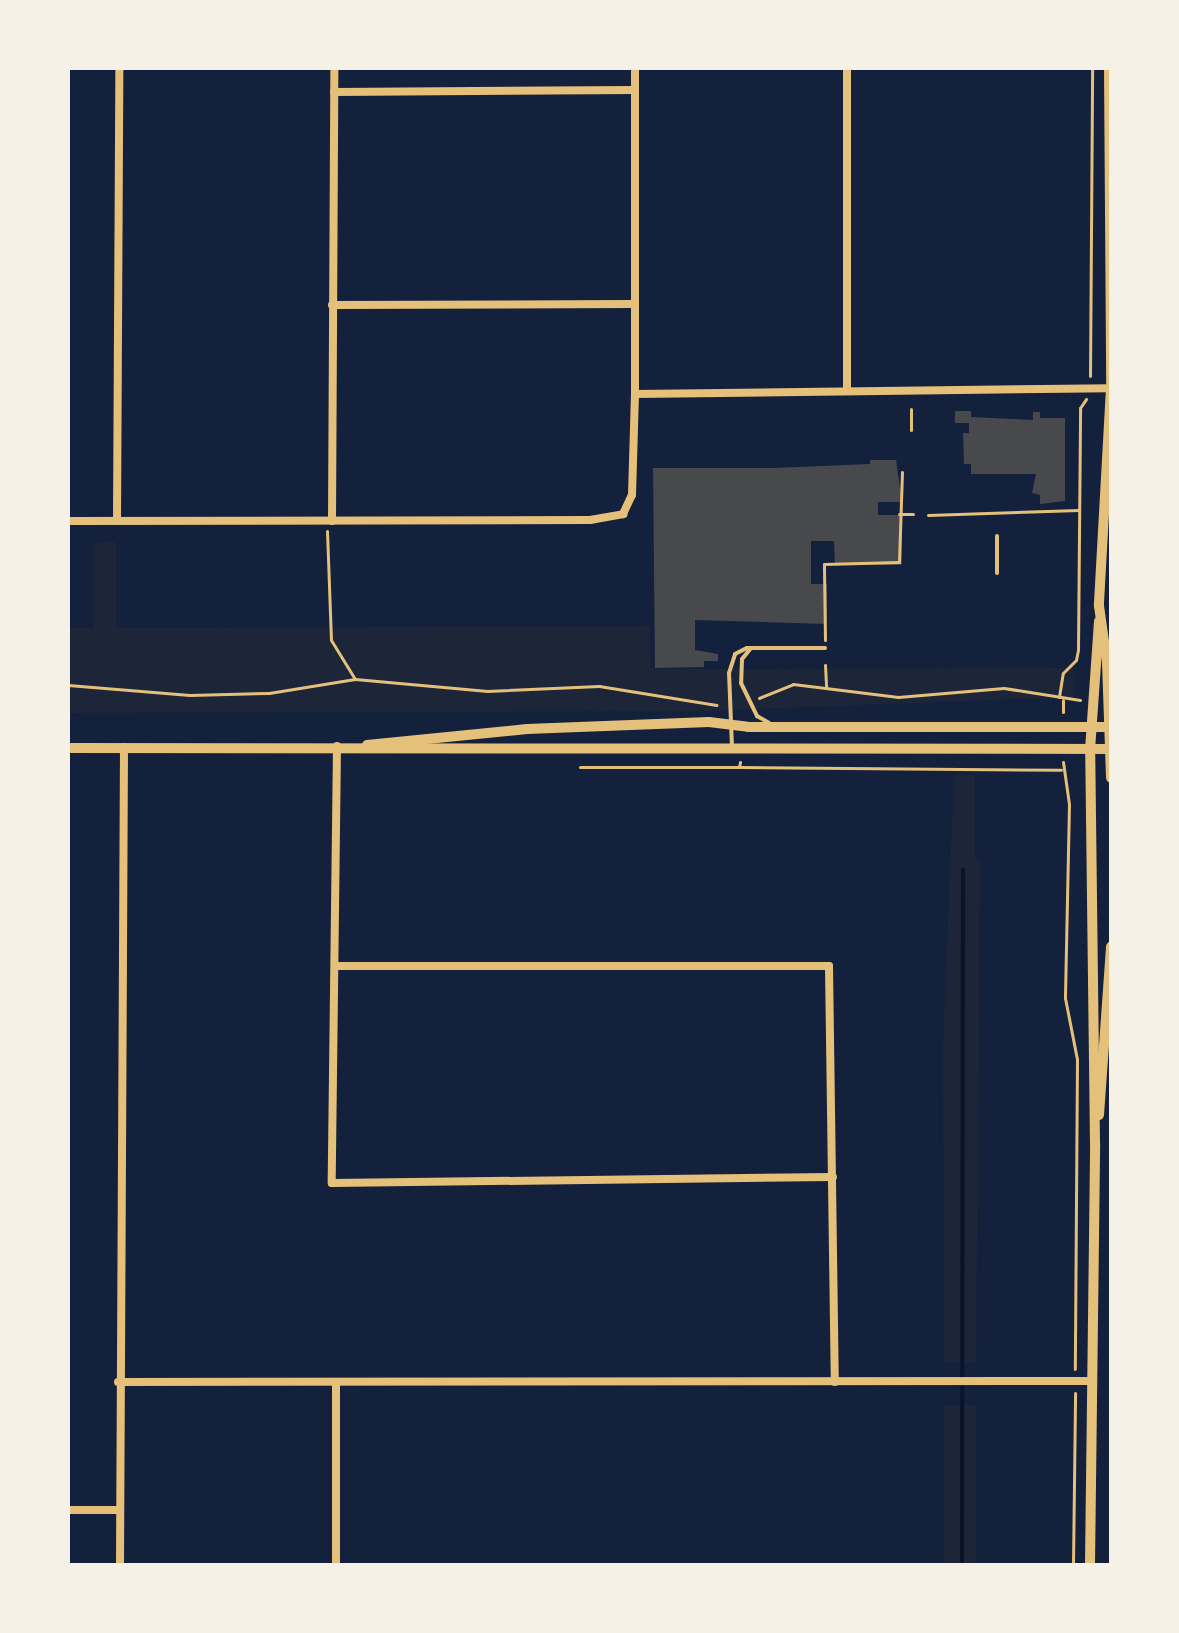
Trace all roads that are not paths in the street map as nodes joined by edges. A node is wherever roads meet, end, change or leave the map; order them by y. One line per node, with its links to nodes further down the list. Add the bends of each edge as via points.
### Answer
1 (119, 68): 14 (street)
2 (334, 68): 7 (street)
3 (635, 68): 6 (street)
4 (847, 68): 11 (street)
5 (1109, 68): 10 (street)
6 (635, 90): 7 (street); 8 (street)
7 (334, 92): 9 (street)
8 (633, 304): 9 (street); 12 (street)
9 (332, 305): 15 (street)
10 (1111, 388): 11 (street); 19 (street)
11 (847, 391): 12 (street)
12 (635, 394): 15 (street, via 632,495 623,514 590,520)
13 (68, 521): 14 (street)
14 (117, 521): 15 (street)
15 (332, 521)
16 (997, 536): 17 (lane)
17 (997, 573)
18 (1111, 605): 19 (street)
19 (1099, 606): 20 (street)
20 (1099, 621): 24 (street); 26 (street)
21 (751, 648): 22 (lane); 23 (lane, via 739,651 730,665); 25 (lane, via 742,659 741,683 757,716)
22 (825, 648)
23 (731, 725): 25 (street); 29 (street, via 527,729 401,738); 30 (lane)
24 (1091, 726): 25 (street); 26 (street); 33 (street)
25 (777, 727)
26 (1110, 727): 32 (street)
27 (337, 746): 28 (street); 29 (street); 36 (street)
28 (124, 747): 31 (street); 40 (street)
29 (358, 747): 30 (street, via 403,752)
30 (732, 747): 33 (street)
31 (68, 748)
32 (1110, 749): 33 (street); 34 (street)
33 (1090, 750): 37 (street)
34 (1111, 778)
35 (1111, 946): 37 (street)
36 (338, 966): 38 (street, via 829,966); 38 (street, via 332,1183)
37 (1095, 1144): 39 (street)
38 (833, 1177): 42 (street)
39 (1090, 1381): 42 (street); 47 (street)
40 (118, 1382): 41 (street); 44 (street)
41 (336, 1382): 42 (street); 46 (street)
42 (835, 1382)
43 (68, 1510): 44 (street)
44 (118, 1510): 45 (street)
45 (120, 1565)
46 (336, 1565)
47 (1090, 1565)

